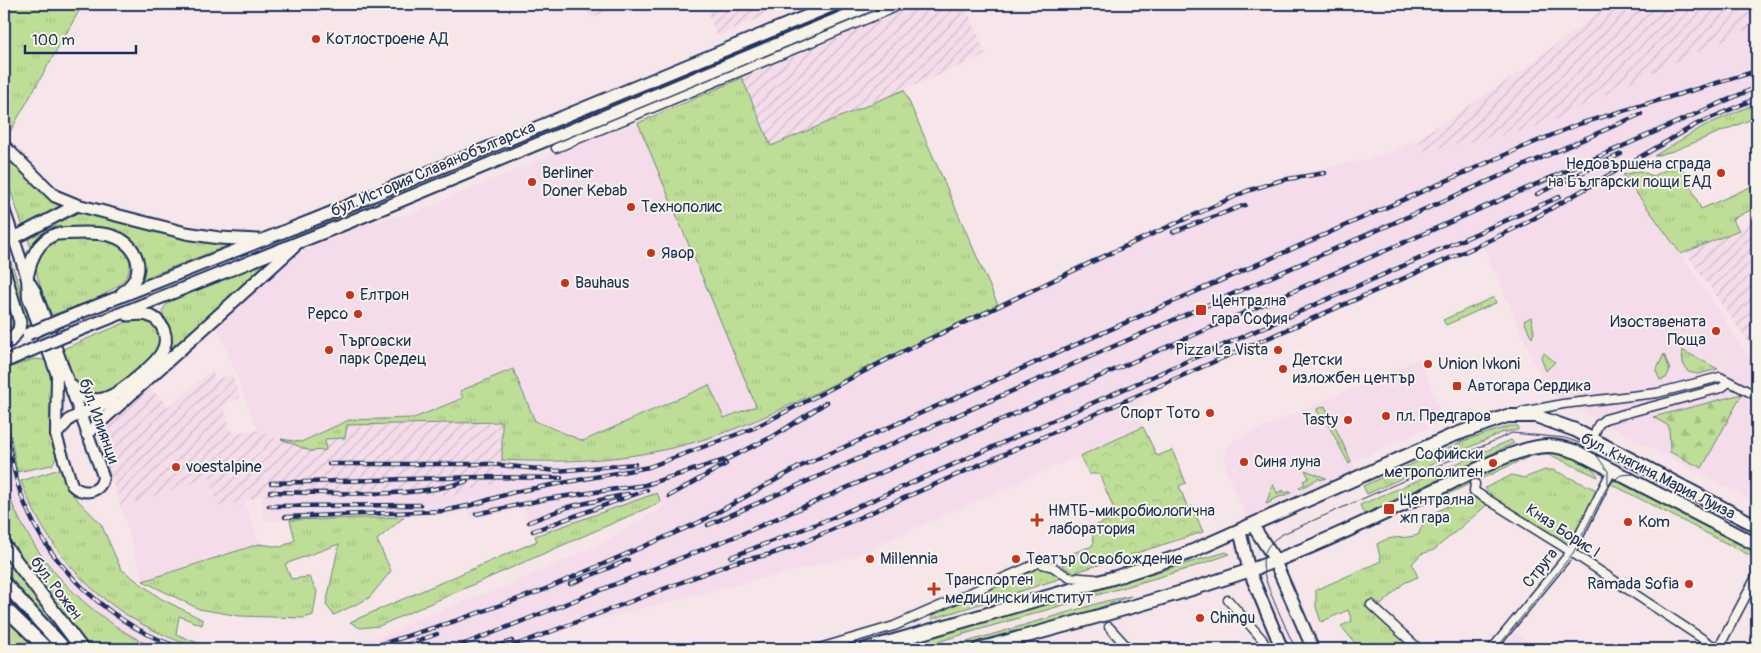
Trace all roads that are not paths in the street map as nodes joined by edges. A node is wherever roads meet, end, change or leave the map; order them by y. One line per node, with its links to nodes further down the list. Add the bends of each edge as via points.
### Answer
1 (836, 4): 9 (main road, бул. История Славянобългарска)
2 (874, 4): 10 (main road, бул. История Славянобългарска)
3 (903, 4): 5 (street)
4 (4, 146): 6 (main road, via 55,196)
5 (556, 148)
6 (77, 205): 8 (main road); 9 (main road, via 186,233)
7 (4, 210): 8 (street, бул. Илиянци)
8 (14, 238): 12 (street, бул. Илиянци)
9 (262, 240): 13 (main road, бул. История Славянобългарска)
10 (300, 242): 14 (main road, бул. История Славянобългарска); 23 (main road)
11 (4, 270): 15 (main road, via 20,322 19,330)
12 (27, 278): 13 (main road, via 34,251 49,236 104,234 128,244 138,264 133,283); 18 (street, бул. Илиянци, via 35,291); 24 (street, бул. Илиянци, via 28,296 57,375)
13 (115, 298): 15 (main road, бул. История Славянобългарска, bridge)
14 (116, 316): 16 (main road, бул. История Славянобългарска, bridge); 19 (main road, via 151,316 162,325 166,338 158,359)
15 (7, 343)
16 (4, 362)
17 (1729, 382): 20 (street); 22 (street, via 1720,377 1657,393 1563,404); 25 (street, via 1721,388 1605,419 1598,425)
18 (69, 383): 19 (main road, via 81,395 97,400 108,399); 21 (street, бул. Илиянци)
19 (123, 390): 21 (main road, via 103,405)
20 (1757, 396)
21 (80, 414): 23 (street, бул. Илиянци); 24 (street, via 70,419)
22 (1507, 416): 25 (main road, бул. Княгиня Мария Луиза, via 1536,416); 28 (main road, бул. Княгиня Мария Луиза, via 1451,436)
23 (87, 434): 24 (street, бул. Илиянци, via 103,476 99,487 88,492 79,491 72,485)
24 (56, 435)
25 (1593, 438): 29 (main road, бул. Княгиня Мария Луиза)
26 (1612, 470): 32 (main road, бул. Княгиня Мария Луиза); 33 (street, Струга); 34 (main road, бул. Княгиня Мария Луиза, via 1577,452 1550,446 1536,447)
27 (1475, 484): 33 (street, Княз Борис I, via 1474,491)
28 (1253, 526): 30 (main road, бул. Княгиня Мария Луиза); 34 (main road)
29 (1757, 526)
30 (1240, 532): 35 (main road); 37 (main road, бул. Княгиня Мария Луиза)
31 (4, 545): 45 (main road, бул. Рожен)
32 (1757, 545)
33 (1571, 552): 54 (street, Струга); 55 (street, Княз Борис I)
34 (1275, 560): 35 (main road, бул. Княгиня Мария Луиза); 52 (main road)
35 (1249, 570): 48 (main road, бул. Княгиня Мария Луиза, via 1103,616); 51 (main road)
36 (1757, 575): 55 (street)
37 (1116, 577): 46 (street, бул. Княгиня Мария Луиза, via 1081,580 1038,563 894,626); 47 (main road, бул. Княгиня Мария Луиза)
38 (4, 583): 44 (main road, бул. Рожен)
39 (1228, 600): 50 (street)
40 (1371, 605): 53 (street)
41 (4, 607): 43 (main road)
42 (1109, 627): 49 (street)
43 (47, 649)
44 (65, 649)
45 (82, 649)
46 (816, 649)
47 (866, 649)
48 (979, 649)
49 (1129, 649)
50 (1267, 649)
51 (1282, 649)
52 (1313, 649)
53 (1419, 649)
54 (1492, 649)
55 (1718, 649)

